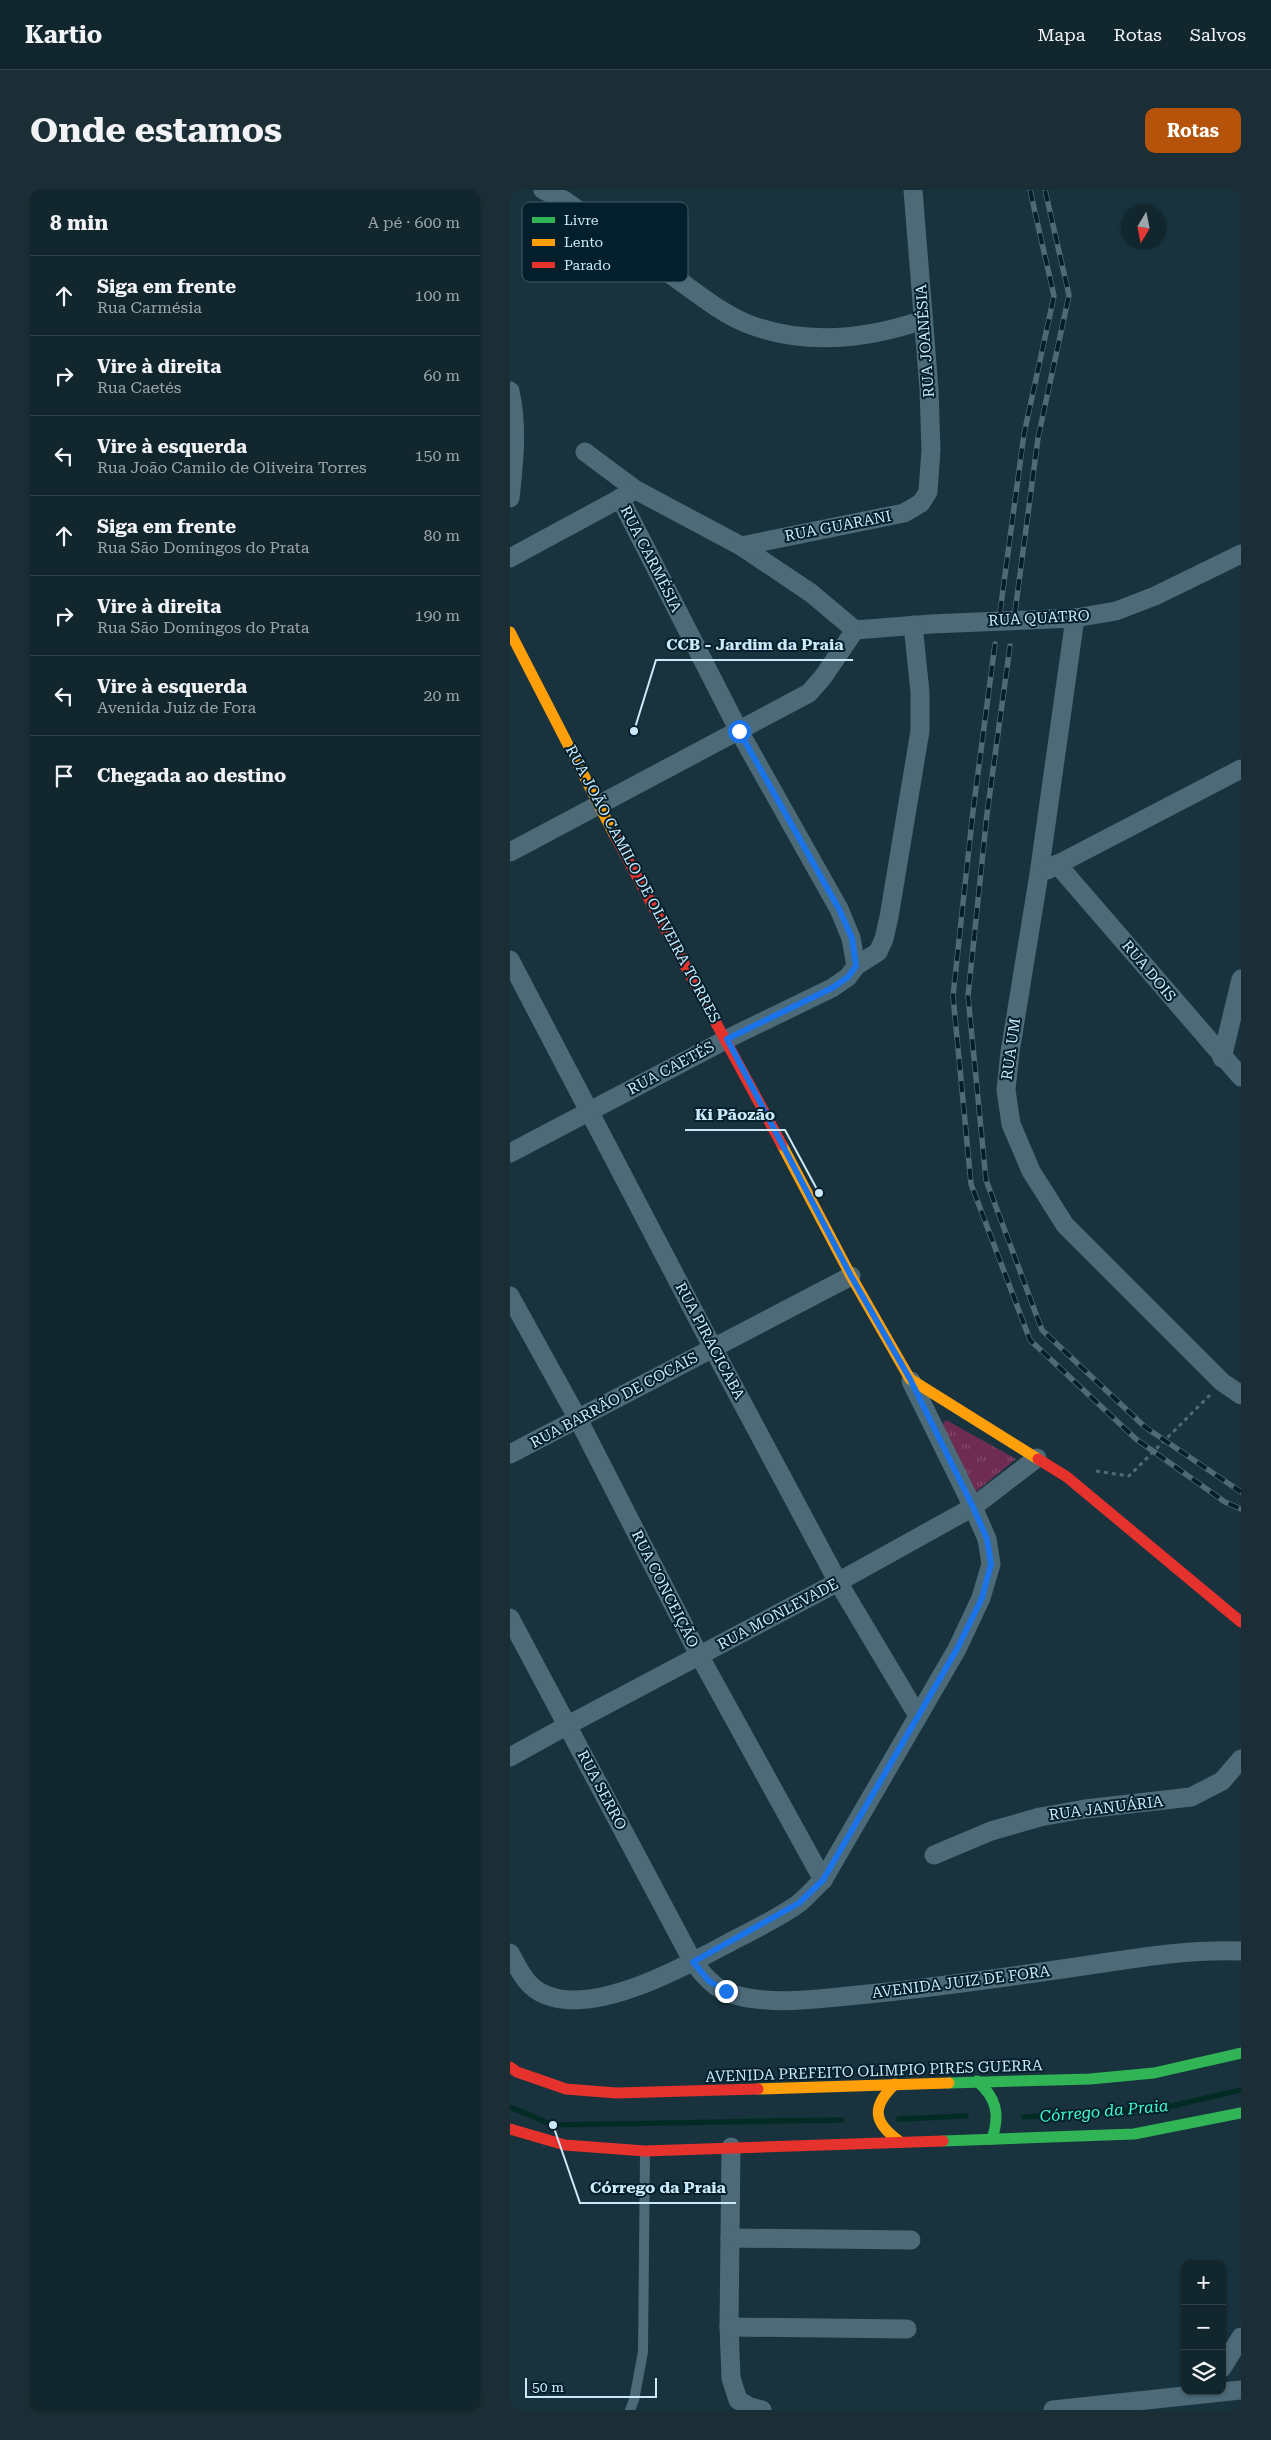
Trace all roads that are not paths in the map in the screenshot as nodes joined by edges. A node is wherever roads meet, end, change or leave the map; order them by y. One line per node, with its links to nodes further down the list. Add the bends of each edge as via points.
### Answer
1 (543, 190): 3 (street)
2 (913, 190): 5 (street, RUA JOANÉSIA)
3 (567, 202)
4 (681, 282): 5 (street, via 747,324 793,336 844,338 893,330)
5 (923, 320): 8 (street, RUA JOANÉSIA, via 931,450)
6 (510, 391): 10 (street, via 514,409 514,453)
7 (585, 452): 9 (street)
8 (928, 492): 11 (street, RUA GUARANI, via 921,503 904,513)
9 (628, 494): 11 (street); 13 (street); 18 (street, RUA CARMÉSIA)
10 (510, 498)
11 (741, 546): 16 (street, via 812,593)
12 (1241, 554): 14 (street, RUA QUATRO, via 1140,602 1116,611)
13 (510, 558)
14 (1076, 618): 15 (street, RUA QUATRO); 23 (street, RUA UM)
15 (922, 624): 16 (street, RUA QUATRO); 25 (street, RUA CAETÉS, via 920,731 884,939 878,952)
16 (855, 630): 18 (street, via 809,694)
17 (510, 632): 20 (main road, RUA JOÃO CAMILO DE OLIVEIRA TORRES)
18 (739, 731): 20 (street); 25 (street, RUA CARMÉSIA, via 839,909 852,938)
19 (1241, 769): 22 (street)
20 (598, 804): 21 (street); 27 (main road, RUA JOÃO CAMILO DE OLIVEIRA TORRES)
21 (510, 852)
22 (1057, 864): 23 (street); 28 (street, RUA DOIS)
23 (1039, 874): 36 (street, RUA UM, via 1010,1052 1006,1090 1011,1124 1031,1171 1065,1226 1222,1382)
24 (510, 960): 30 (street, RUA PIRACICABA)
25 (856, 966): 27 (street, RUA CAETÉS, via 848,977 832,988)
26 (1241, 979): 28 (street)
27 (727, 1039): 30 (street, RUA CAETÉS); 32 (main road, RUA JOÃO CAMILO DE OLIVEIRA TORRES)
28 (1222, 1058): 29 (street, RUA DOIS)
29 (1241, 1077)
30 (590, 1111): 31 (street, RUA CAETÉS); 34 (street, RUA PIRACICABA)
31 (510, 1153)
32 (851, 1276): 34 (street, RUA BARRÃO DE COCAIS); 35 (main road, RUA JOÃO CAMILO DE OLIVEIRA TORRES)
33 (510, 1296): 37 (street, RUA CONCEIÇÃO)
34 (713, 1348): 37 (street, RUA BARRÃO DE COCAIS); 41 (street, RUA PIRACICABA)
35 (910, 1379): 39 (main road, RUA JOÃO CAMILO DE OLIVEIRA TORRES); 40 (street)
36 (1241, 1395)
37 (578, 1419): 38 (street, RUA BARRÃO DE COCAIS); 44 (street, RUA CONCEIÇÃO)
38 (510, 1454)
39 (1037, 1458): 40 (street, RUA MONLEVADE); 43 (main road, RUA JOÃO CAMILO DE OLIVEIRA TORRES, via 1067,1477)
40 (973, 1507): 41 (street, RUA MONLEVADE); 45 (street, via 987,1539 991,1564 982,1598)
41 (838, 1582): 44 (street, RUA MONLEVADE); 45 (street, RUA PIRACICABA)
42 (510, 1618): 46 (street, RUA SERRO)
43 (1241, 1622)
44 (699, 1656): 46 (street, RUA MONLEVADE); 50 (street, RUA CONCEIÇÃO)
45 (918, 1716): 50 (street)
46 (568, 1725): 47 (street, RUA MONLEVADE); 53 (street, RUA SERRO)
47 (510, 1758)
48 (1241, 1759): 49 (street, RUA JANUÁRIA, via 1222,1782 1191,1797 1040,1817 991,1831)
49 (934, 1855)
50 (823, 1880): 53 (street, via 799,1903)
51 (1241, 1951): 53 (street, AVENIDA JUIZ DE FORA, via 1175,1952 921,1990 778,2000 726,1991 709,1981)
52 (510, 1953): 53 (street, via 534,1990 547,1996 576,1999 609,1995 644,1984)
53 (693, 1962)
54 (1241, 2053): 56 (main road, AVENIDA PREFEITO OLIMPIO PIRES GUERRA, via 1154,2073 1090,2079)
55 (510, 2067): 57 (main road, AVENIDA PREFEITO OLIMPIO PIRES GUERRA, via 566,2089 616,2093)
56 (977, 2081): 57 (main road, AVENIDA PREFEITO OLIMPIO PIRES GUERRA); 60 (main road, via 994,2099 998,2109)
57 (895, 2084): 61 (main road, via 884,2093 878,2105 877,2118 882,2128)
58 (1241, 2113): 60 (main road, via 1134,2134)
59 (510, 2130): 63 (main road, via 565,2145)
60 (992, 2139): 61 (main road)
61 (900, 2142): 62 (main road)
62 (731, 2147): 63 (main road); 64 (street)
63 (645, 2151): 73 (lane, via 643,2352)
64 (730, 2238): 65 (street); 66 (street)
65 (911, 2240)
66 (729, 2327): 67 (street); 74 (street, via 732,2388 738,2400)
67 (907, 2329)
68 (1241, 2337): 69 (street)
69 (1226, 2361)
70 (1241, 2390): 71 (street)
71 (1226, 2391)
72 (1189, 2395): 75 (street)
73 (630, 2410)
74 (762, 2410)
75 (1053, 2410)

